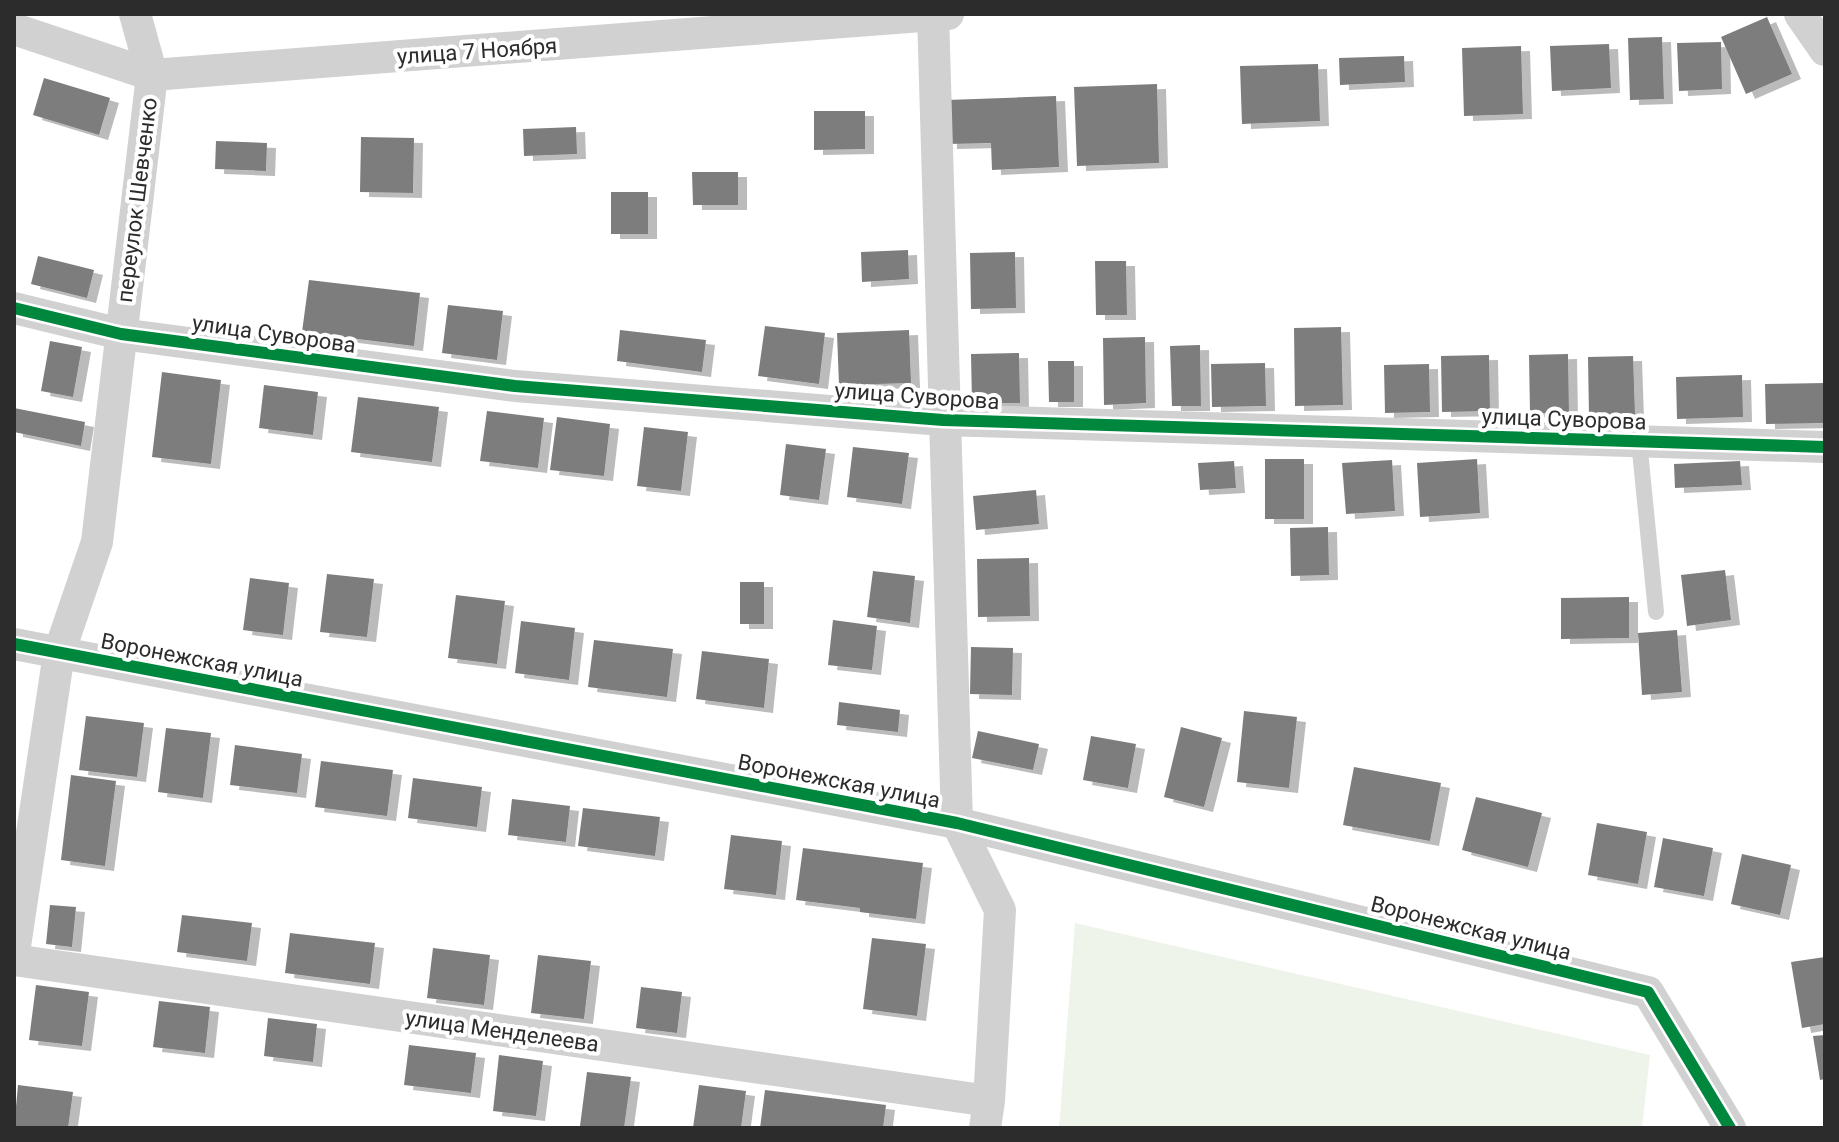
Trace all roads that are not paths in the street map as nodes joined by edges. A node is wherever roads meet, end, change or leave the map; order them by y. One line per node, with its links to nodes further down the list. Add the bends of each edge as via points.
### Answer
1 (135, 14): 6 (street, переулок Шевченко)
2 (1800, 14): 5 (street)
3 (938, 15): 6 (street, улица 7 Ноября); 9 (street)
4 (14, 29): 6 (street, улица 7 Ноября)
5 (1825, 50)
6 (152, 75): 8 (street, переулок Шевченко)
7 (14, 308): 8 (street, улица Суворова)
8 (121, 334): 9 (street, улица Суворова, via 515,386); 14 (street, переулок Шевченко, via 97,542)
9 (943, 420): 10 (street, улица Суворова); 15 (street)
10 (1639, 441): 11 (street, улица Суворова); 12 (lane)
11 (1825, 447)
12 (1656, 612)
13 (14, 644): 14 (street, Воронежская улица)
14 (59, 653): 15 (street, Воронежская улица); 16 (street, переулок Шевченко)
15 (957, 823): 18 (street, via 1000,910); 19 (street, Воронежская улица, via 1648,992)
16 (14, 953)
17 (14, 960): 18 (street, улица Менделеева)
18 (987, 1115)
19 (1730, 1128)

